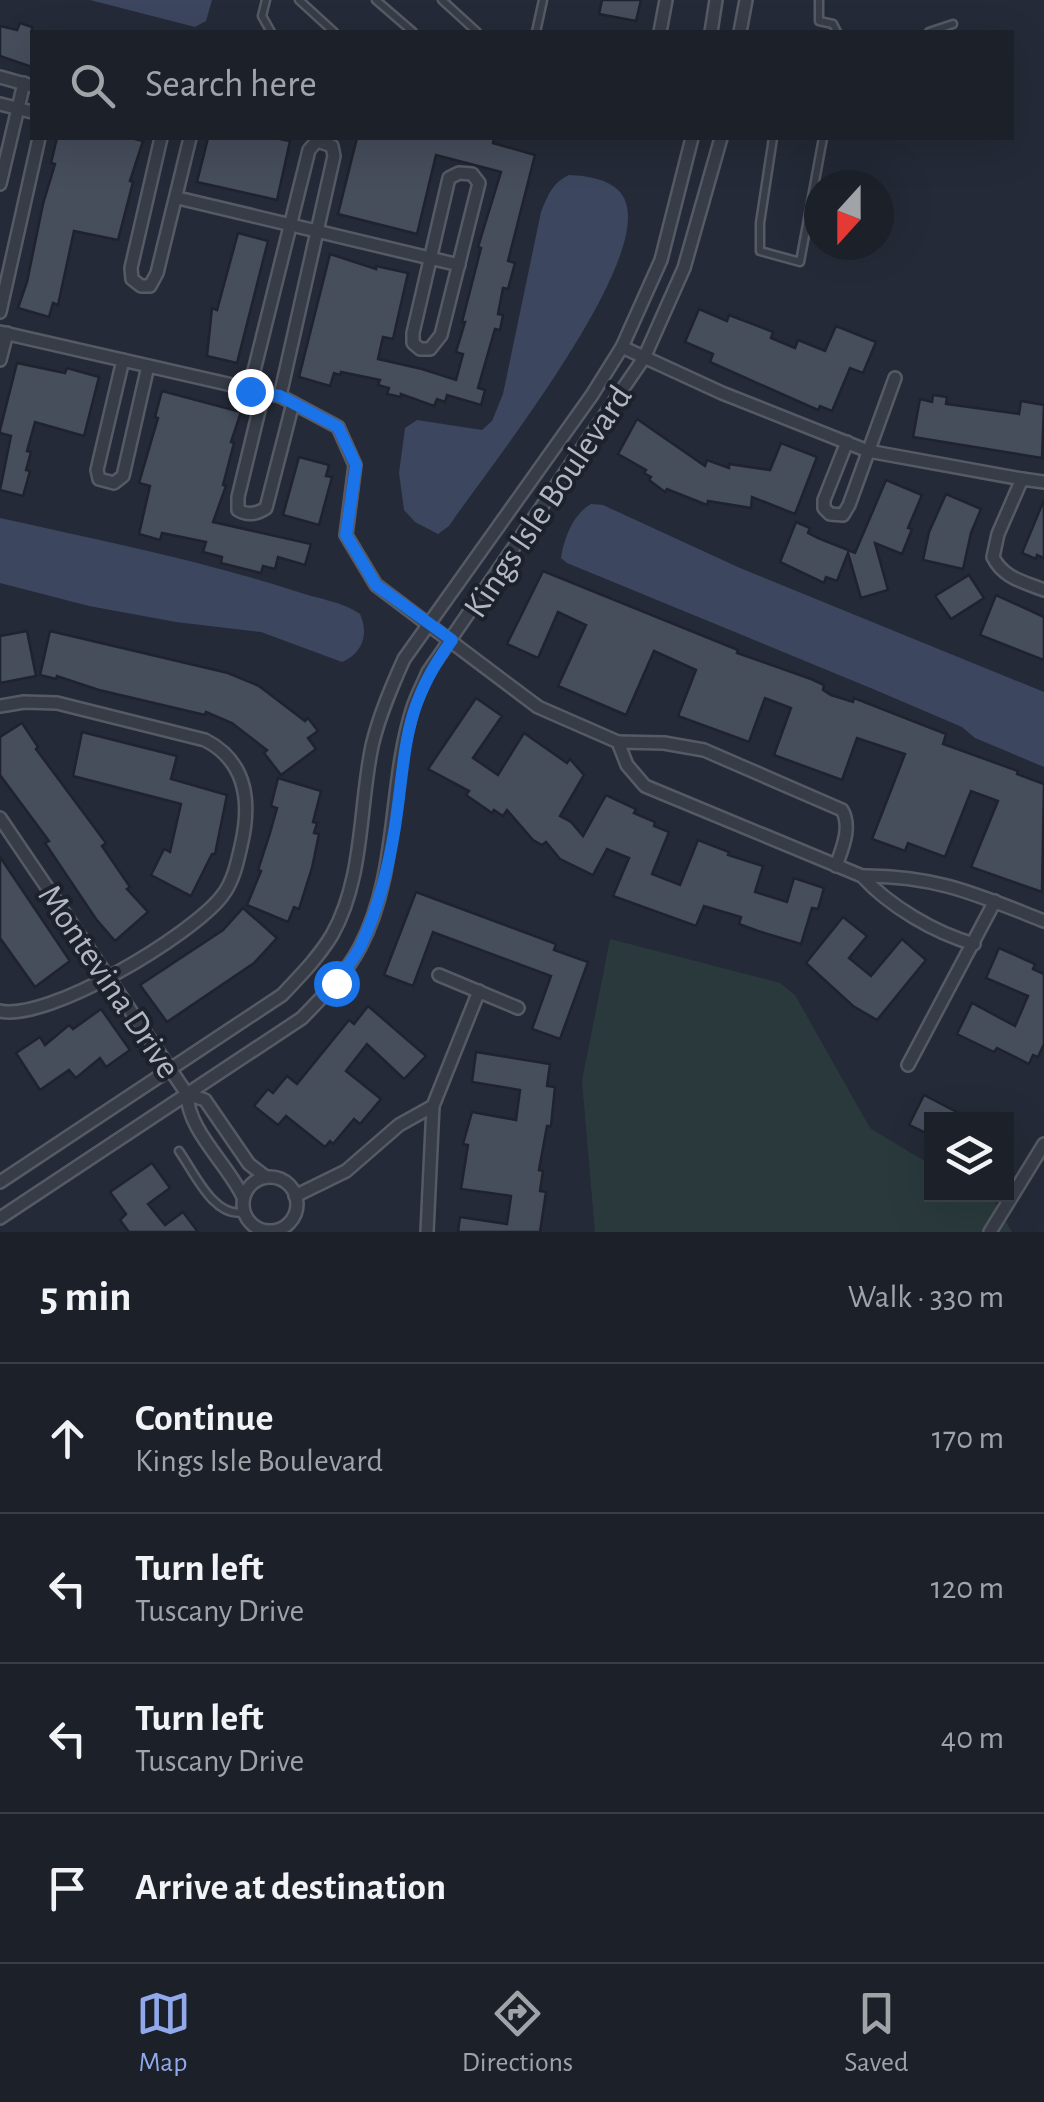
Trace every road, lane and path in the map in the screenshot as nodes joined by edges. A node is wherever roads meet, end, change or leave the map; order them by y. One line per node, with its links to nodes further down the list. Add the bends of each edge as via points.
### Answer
1 (266, 0): 11 (lane, via 262,16)
2 (300, 0): 12 (lane)
3 (376, 0): 13 (lane)
4 (442, 0): 14 (lane)
5 (543, 0): 15 (lane)
6 (666, 0): 16 (street)
7 (716, 0): 17 (street)
8 (746, 0): 18 (street)
9 (819, 0): 19 (lane, via 819,21)
10 (953, 24): 20 (lane)
11 (270, 30)
12 (332, 30)
13 (410, 30)
14 (475, 30)
15 (536, 30)
16 (660, 30)
17 (710, 30)
18 (740, 30)
19 (835, 30)
20 (935, 30)
21 (0, 77): 22 (street)
22 (28, 85): 24 (street)
23 (0, 104): 24 (street)
24 (17, 108): 25 (street); 33 (street)
25 (30, 111)
26 (39, 140): 39 (street)
27 (161, 140): 34 (street, via 130,268 141,286 150,286 157,273)
28 (190, 140): 34 (street)
29 (691, 140): 41 (street, Kings Isle Boulevard, via 661,260)
30 (720, 140): 42 (street, Kings Isle Boulevard, via 684,268)
31 (773, 140): 32 (lane, via 760,251 800,262)
32 (823, 140)
33 (0, 184)
34 (178, 198): 35 (street)
35 (288, 225): 36 (street); 36 (street, via 317,140 332,146 334,156); 47 (street)
36 (317, 232): 37 (street); 48 (street)
37 (431, 256): 38 (street); 38 (street, via 413,332 420,349 430,349 441,335); 38 (street, via 449,178 472,174 479,183)
38 (459, 265)
39 (0, 312)
40 (4, 332): 43 (street); 44 (street)
41 (622, 347): 42 (street); 55 (street, Kings Isle Boulevard)
42 (644, 358): 50 (street); 56 (street, Kings Isle Boulevard)
43 (0, 360)
44 (122, 360): 45 (street); 45 (street, via 97,470 99,478 114,483 123,476)
45 (148, 366): 47 (street)
46 (895, 378): 51 (street)
47 (256, 392): 48 (street); 49 (street, via 238,497 243,513 266,508)
48 (280, 396): 49 (street)
49 (293, 403): 55 (street, via 338,427 356,465 346,535 376,585)
50 (847, 442): 51 (street); 51 (street, via 824,500 830,514 844,515)
51 (868, 451): 52 (street)
52 (1022, 479): 53 (street); 54 (street, via 993,557 1010,576)
53 (1044, 482)
54 (1044, 590)
55 (427, 622): 56 (street); 71 (street, Kings Isle Boulevard, via 384,705 352,875 334,932 282,995)
56 (452, 640): 58 (street, via 538,707); 72 (street, Kings Isle Boulevard, via 412,708 394,828 360,946 302,1018)
57 (0, 706): 66 (street, via 57,703 191,734 225,752 240,774 247,815 226,891 196,920)
58 (618, 742): 60 (street, via 626,765 645,786); 60 (street, via 704,750 842,810 845,840)
59 (0, 818): 66 (street, Montevina Drive)
60 (836, 866): 61 (street)
61 (862, 876): 62 (street, via 955,886); 64 (street, via 924,921)
62 (995, 902): 63 (street); 64 (street)
63 (1044, 921)
64 (974, 944): 70 (street)
65 (439, 975): 67 (street)
66 (107, 979): 69 (street, via 51,1006); 71 (street, Montevina Drive)
67 (479, 992): 68 (street); 73 (street)
68 (518, 1008)
69 (0, 1011)
70 (908, 1065)
71 (170, 1069): 72 (street, Montevina Drive); 77 (street, Kings Isle Boulevard)
72 (187, 1094): 76 (street, via 205,1100); 79 (street, via 188,1112); 81 (street, Kings Isle Boulevard)
73 (433, 1106): 78 (street, via 399,1125 346,1171); 83 (street)
74 (1044, 1144): 84 (street)
75 (179, 1151): 80 (lane, via 220,1208)
76 (266, 1177): 78 (street, via 286,1183); 79 (street)
77 (0, 1182)
78 (295, 1196): 82 (street, via 291,1221)
79 (243, 1197): 80 (street)
80 (244, 1212): 82 (street, via 253,1226)
81 (0, 1218)
82 (273, 1232)
83 (426, 1232)
84 (990, 1232)

